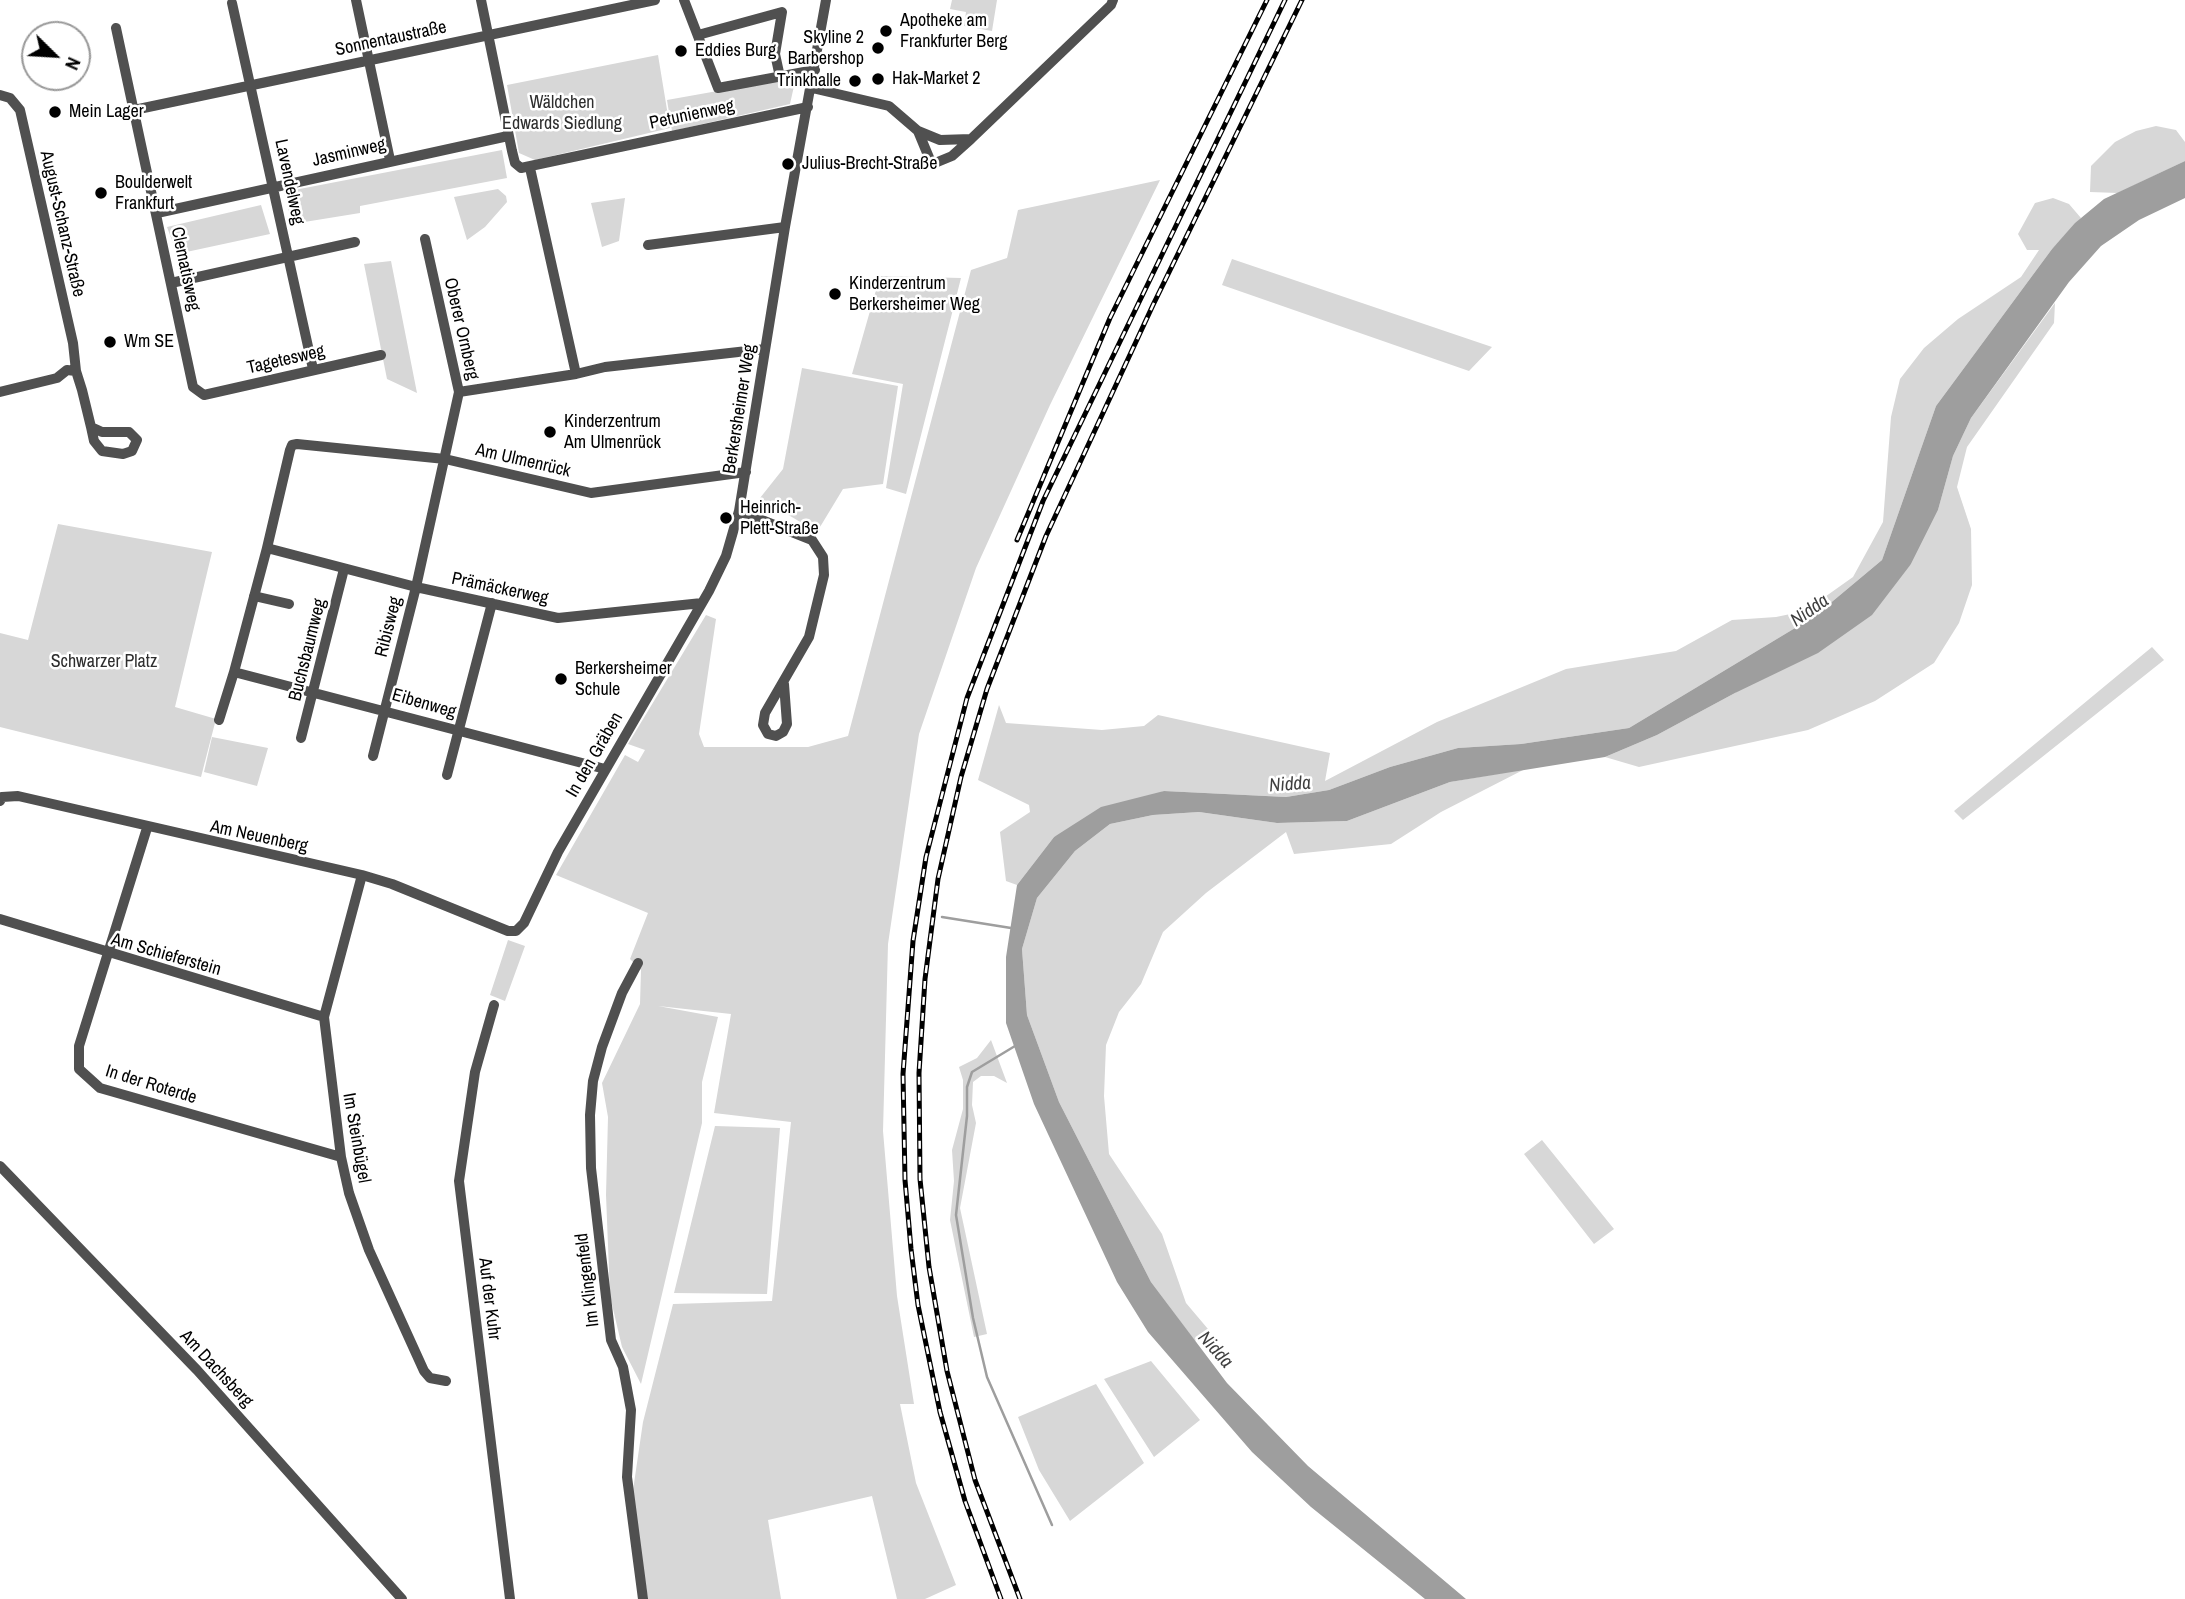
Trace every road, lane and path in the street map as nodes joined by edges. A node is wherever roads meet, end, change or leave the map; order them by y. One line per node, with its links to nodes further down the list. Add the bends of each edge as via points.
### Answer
1 (356, 0): 11 (street)
2 (481, 0): 9 (street)
3 (655, 0): 9 (street, Sonnentaustraße)
4 (684, 0): 10 (street)
5 (826, 0): 12 (street, Berkersheimer Weg)
6 (1113, 0): 21 (street)
7 (232, 3): 14 (street, Lavendelweg)
8 (116, 28): 18 (street, Clematisweg)
9 (488, 34): 11 (street, Sonnentaustraße); 20 (street)
10 (698, 35): 13 (street, via 718,88); 13 (street, via 782,12 775,54)
11 (369, 61): 14 (street, Sonnentaustraße); 22 (street)
12 (815, 70): 13 (street); 15 (street, Berkersheimer Weg)
13 (780, 77)
14 (251, 86): 18 (street, Sonnentaustraße); 24 (street, Lavendelweg)
15 (812, 88): 17 (street, Berkersheimer Weg); 19 (street, via 889,106)
16 (0, 95): 35 (street, August-Schanz-Straße, via 10,98 20,110)
17 (808, 107): 23 (street, Petunienweg); 26 (street, Berkersheimer Weg)
18 (134, 110): 25 (street, Clematisweg)
19 (918, 131): 21 (street, via 940,140); 21 (street, via 935,163 952,156)
20 (508, 135): 22 (street, Jasminweg); 23 (street, via 515,163)
21 (971, 139)
22 (390, 160): 24 (street, Jasminweg)
23 (530, 168): 36 (street)
24 (274, 187): 25 (street, Jasminweg); 30 (street, Lavendelweg)
25 (157, 213): 31 (street, Clematisweg)
26 (785, 227): 29 (street); 32 (street, Berkersheimer Weg)
27 (425, 239): 38 (street, Oberer Ornberg)
28 (355, 242): 30 (street)
29 (648, 245)
30 (289, 256): 31 (street); 34 (street, Lavendelweg)
31 (172, 283): 39 (street, Clematisweg)
32 (765, 349): 36 (street, Oberer Ornberg); 42 (street, Berkersheimer Weg)
33 (381, 355): 34 (street, Tagetesweg)
34 (313, 369): 39 (street, Tagetesweg)
35 (76, 371): 37 (street); 40 (street, August-Schanz-Straße)
36 (576, 374): 38 (street, Oberer Ornberg)
37 (0, 392)
38 (458, 392): 41 (street)
39 (198, 393)
40 (90, 427)
41 (446, 459): 42 (street, Am Ulmenrück, via 591,493); 44 (street, Am Ulmenrück, via 292,445); 46 (street)
42 (746, 472): 43 (street, Berkersheimer Weg)
43 (739, 511): 47 (street, Berkersheimer Weg, via 726,556); 53 (street, via 812,540 823,557 824,575 809,637)
44 (267, 548): 45 (street, Prämäckerweg); 48 (street)
45 (344, 569): 46 (street, Prämäckerweg); 54 (street, Buchsbaumweg)
46 (416, 587): 49 (street, Prämäckerweg); 55 (street, Ribisweg)
47 (709, 591): 50 (street, In den Gräben)
48 (254, 596): 51 (street); 52 (street)
49 (492, 603): 50 (street, Prämäckerweg, via 558,618); 57 (street)
50 (702, 603): 60 (street, In den Gräben)
51 (289, 604)
52 (234, 672): 54 (street, Eibenweg); 56 (street)
53 (784, 684): 53 (street, via 765,713 763,725 768,734 776,736 787,724)
54 (313, 693): 55 (street, Eibenweg); 58 (street, Buchsbaumweg)
55 (385, 709): 57 (street, Eibenweg); 59 (street, Ribisweg)
56 (219, 720)
57 (458, 730): 60 (street, Eibenweg); 61 (street)
58 (301, 738)
59 (373, 756)
60 (605, 769): 66 (street, In den Gräben, via 524,923 516,931)
61 (447, 775)
62 (0, 801): 63 (street, Am Neuenberg, via 18,796)
63 (147, 828): 64 (street, Am Neuenberg); 67 (street, In der Roterde)
64 (362, 875): 66 (street, Am Neuenberg); 70 (street, Im Steinbügel)
65 (0, 919): 67 (street, Am Schieferstein)
66 (508, 931)
67 (108, 954): 70 (street, Am Schieferstein); 71 (street, In der Roterde, via 78,1053 79,1069 90,1082)
68 (638, 963): 76 (street, Im Klingenfeld, via 602,1047 590,1115 591,1168 611,1340 623,1367 631,1410 627,1477)
69 (494, 1006): 75 (street, Auf der Kuhr, via 475,1072 459,1181)
70 (324, 1017): 71 (street, Im Steinbügel)
71 (341, 1157): 73 (street, Im Steinbügel, via 369,1250 424,1371 430,1378)
72 (0, 1166): 74 (street, Am Dachsberg, via 197,1370)
73 (446, 1381)
74 (402, 1599)
75 (510, 1599)
76 (643, 1599)

